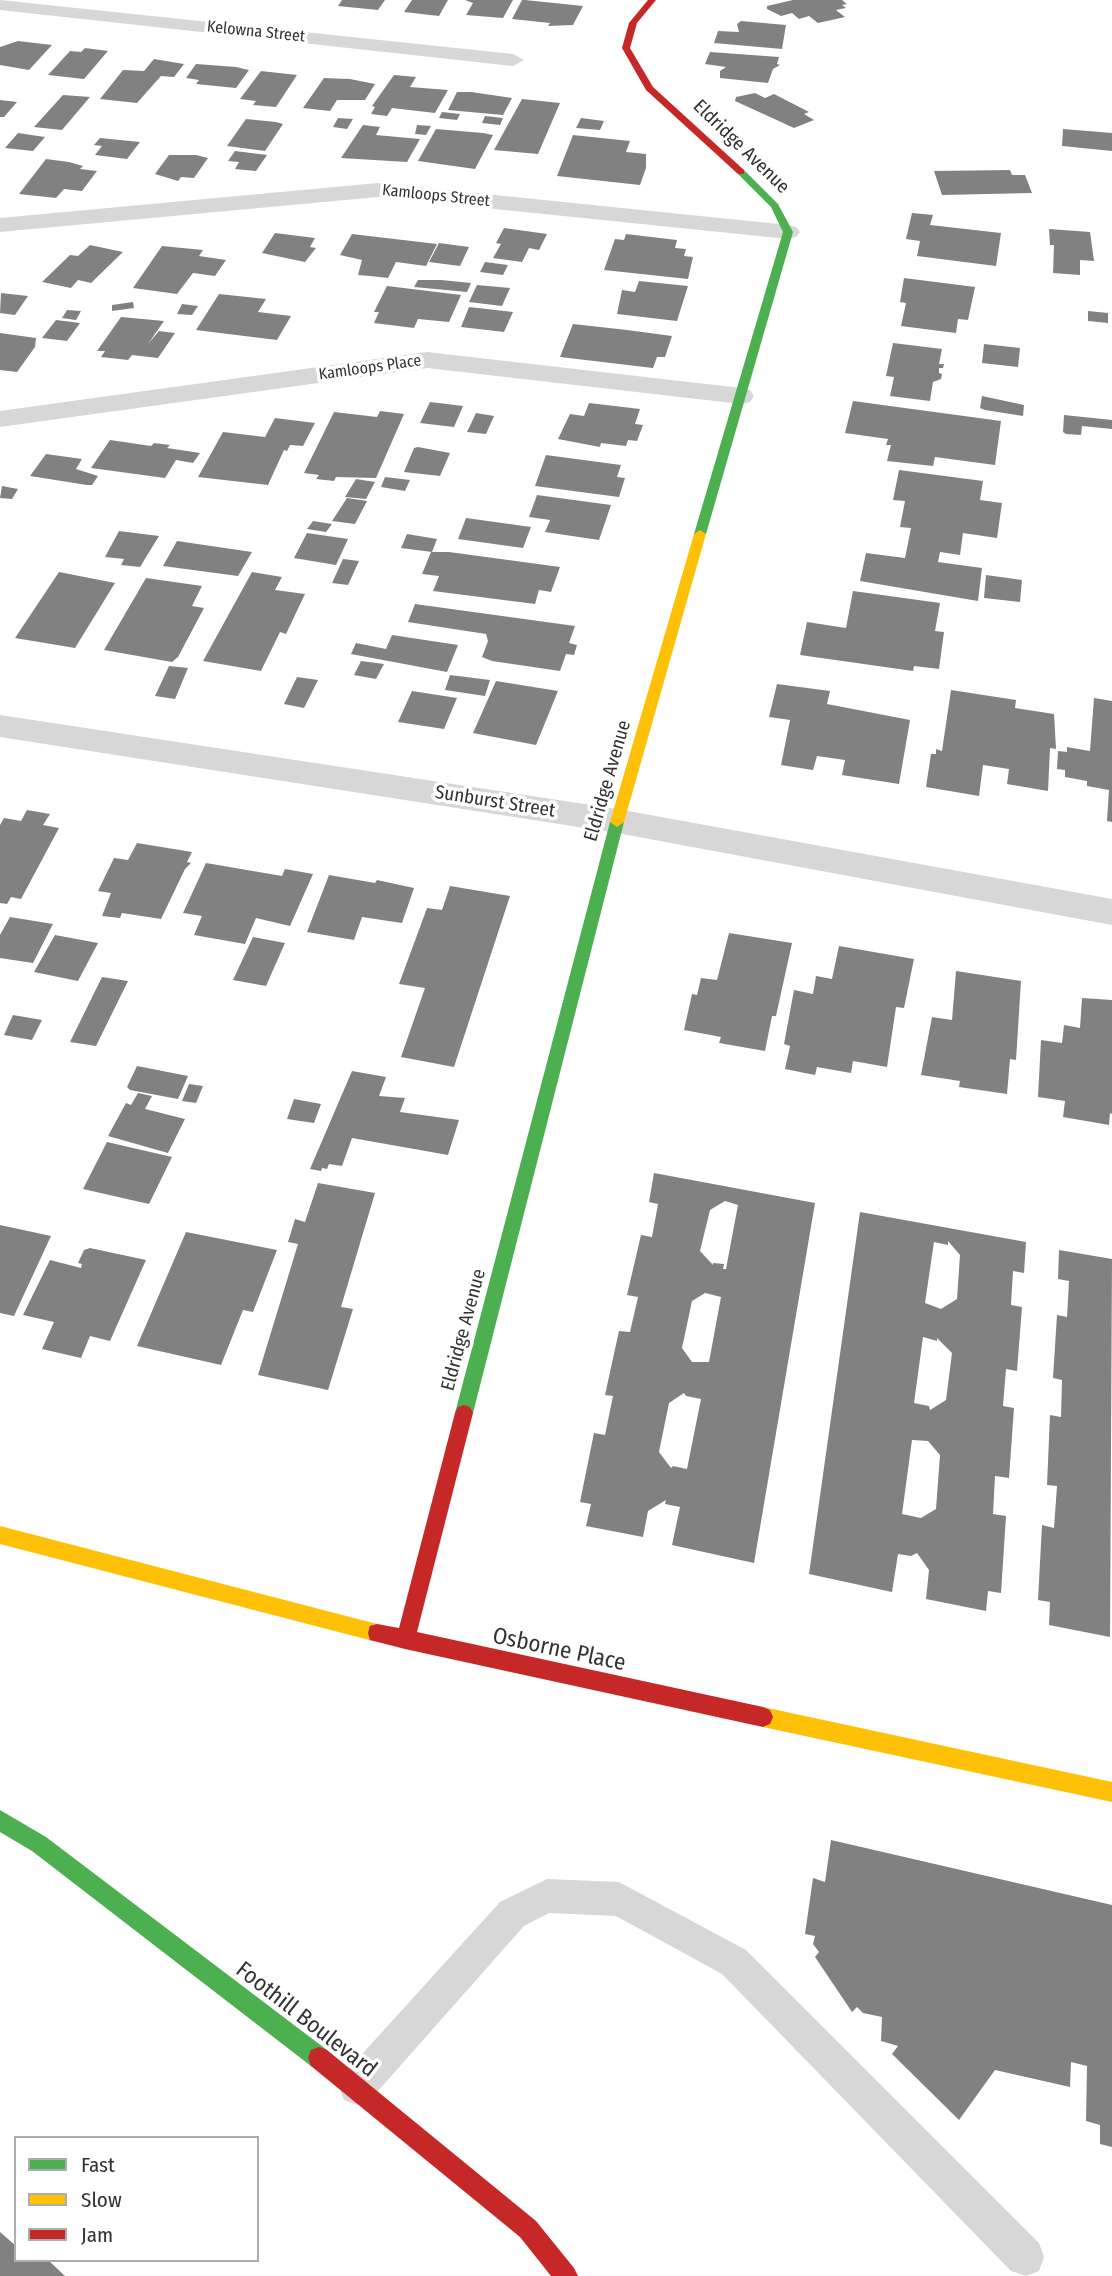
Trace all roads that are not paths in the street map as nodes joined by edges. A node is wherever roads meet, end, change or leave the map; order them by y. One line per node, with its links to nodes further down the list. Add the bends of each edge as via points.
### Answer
1 (652, 0): 5 (street, Eldridge Avenue, via 633,23 626,48 649,88 755,185 775,206)
2 (0, 4): 3 (street, Kelowna Street)
3 (513, 60)
4 (0, 225): 5 (street, Kamloops Street, via 378,190)
5 (788, 232): 6 (street, Eldridge Avenue)
6 (741, 396): 7 (street, Kamloops Place, via 428,360); 9 (street, Eldridge Avenue)
7 (0, 419)
8 (0, 726): 9 (street, Sunburst Street)
9 (617, 821): 10 (street, Sunburst Street); 12 (street, Eldridge Avenue)
10 (1112, 912)
11 (0, 1535): 12 (street, Osborne Place)
12 (405, 1640): 13 (street, Osborne Place)
13 (1112, 1792)
14 (0, 1820): 15 (street, Foothill Boulevard, via 39,1844)
15 (357, 2087): 16 (lane, via 512,1914 547,1896 619,1899 734,1962); 17 (street, Foothill Boulevard, via 527,2229)
16 (1025, 2257)
17 (566, 2276)

